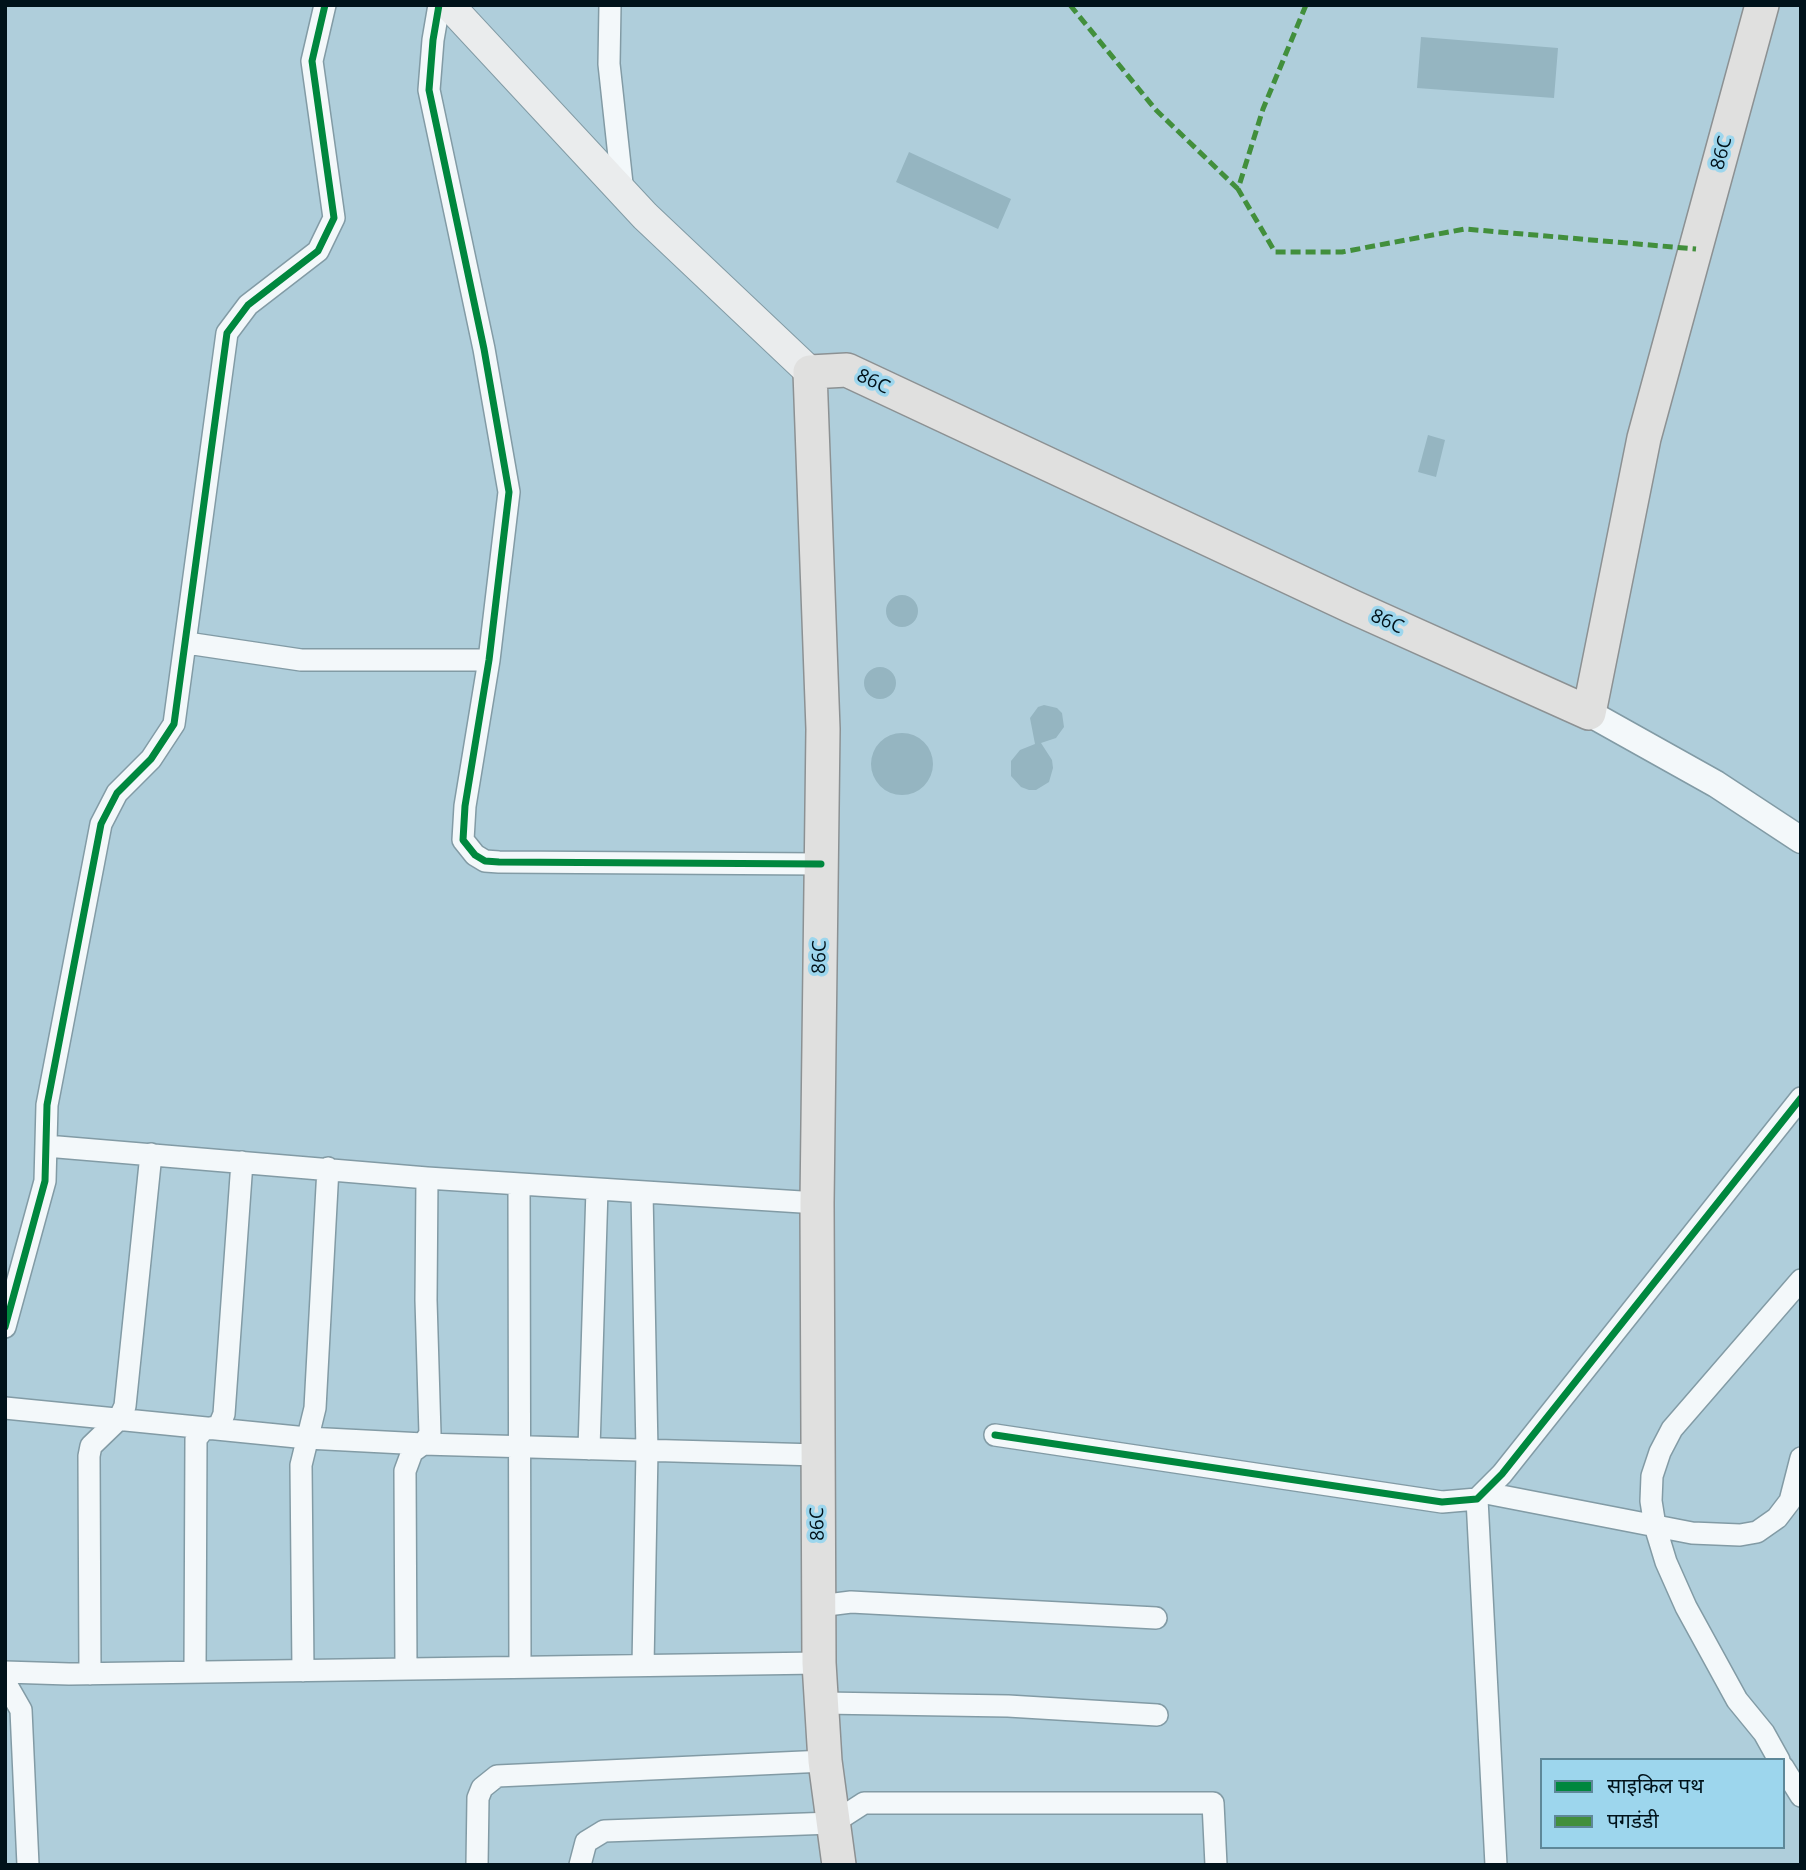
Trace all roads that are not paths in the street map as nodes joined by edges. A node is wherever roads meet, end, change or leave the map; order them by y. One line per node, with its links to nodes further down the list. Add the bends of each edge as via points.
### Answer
1 (325, 5): 8 (street, via 312,61 334,218 318,251 248,305 227,333)
2 (439, 5): 9 (street, via 429,90 508,472)
3 (450, 5): 6 (main road)
4 (610, 5): 6 (street, via 609,64)
5 (1762, 5): 10 (main road, 86C, via 1644,438)
6 (623, 192): 7 (main road)
7 (810, 372): 10 (main road, 86C, via 847,370); 12 (main road, 86C, via 823,729)
8 (187, 643): 9 (street, via 301,660); 14 (street, via 178,707 168,737 126,781 101,824 47,1105)
9 (489, 660): 12 (street, via 462,829 468,847 485,861)
10 (1589, 713): 11 (street, via 1716,784)
11 (1801, 841)
12 (821, 864): 22 (main road, 86C)
13 (1801, 1098): 36 (street)
14 (46, 1146): 15 (street); 24 (street, via 45,1181)
15 (151, 1154): 16 (street); 26 (street, via 126,1398)
16 (242, 1162): 17 (street); 27 (street, via 224,1414)
17 (328, 1168): 18 (street); 29 (street, via 315,1408)
18 (427, 1178): 19 (street); 30 (street, via 430,1434)
19 (519, 1184): 20 (street); 31 (street)
20 (597, 1189): 21 (street); 32 (street)
21 (642, 1192): 22 (street); 33 (street)
22 (817, 1203): 34 (main road, 86C)
23 (1801, 1280): 37 (street, via 1672,1429 1651,1476)
24 (5, 1327)
25 (5, 1408): 26 (street)
26 (119, 1419): 27 (street); 47 (street, via 100,1433 89,1456)
27 (214, 1428): 29 (street); 46 (street, via 203,1430 197,1439)
28 (995, 1435): 36 (street, via 1442,1502)
29 (307, 1438): 30 (street); 44 (street, via 301,1465)
30 (423, 1444): 31 (street); 43 (street, via 412,1452 405,1471)
31 (517, 1446): 32 (street); 42 (street)
32 (589, 1449): 33 (street)
33 (647, 1451): 34 (street); 41 (street)
34 (818, 1455): 38 (main road, 86C)
35 (1801, 1458): 37 (street, via 1790,1501 1757,1532 1718,1536)
36 (1482, 1496): 37 (street); 61 (street)
37 (1656, 1526): 51 (street, via 1665,1562 1706,1649)
38 (819, 1606): 39 (street, via 850,1602); 40 (main road, 86C)
39 (1156, 1618)
40 (819, 1663): 41 (street); 49 (main road, 86C)
41 (643, 1665): 42 (street)
42 (520, 1667): 43 (street)
43 (406, 1669): 44 (street)
44 (303, 1671): 46 (street)
45 (5, 1672): 47 (street)
46 (195, 1672): 47 (street)
47 (90, 1674)
48 (5, 1682): 56 (street, via 21,1710)
49 (822, 1703): 50 (street, via 1007,1706); 52 (main road, 86C)
50 (1157, 1715)
51 (1778, 1758)
52 (825, 1761): 55 (main road, 86C); 57 (street, via 497,1776 482,1788 478,1798)
53 (1785, 1770): 54 (street)
54 (1801, 1796)
55 (833, 1823): 58 (street, via 614,1829 586,1842); 59 (main road, 86C); 60 (street, via 863,1803 1213,1803)
56 (28, 1865)
57 (477, 1865)
58 (580, 1865)
59 (839, 1865)
60 (1216, 1865)
61 (1496, 1865)

